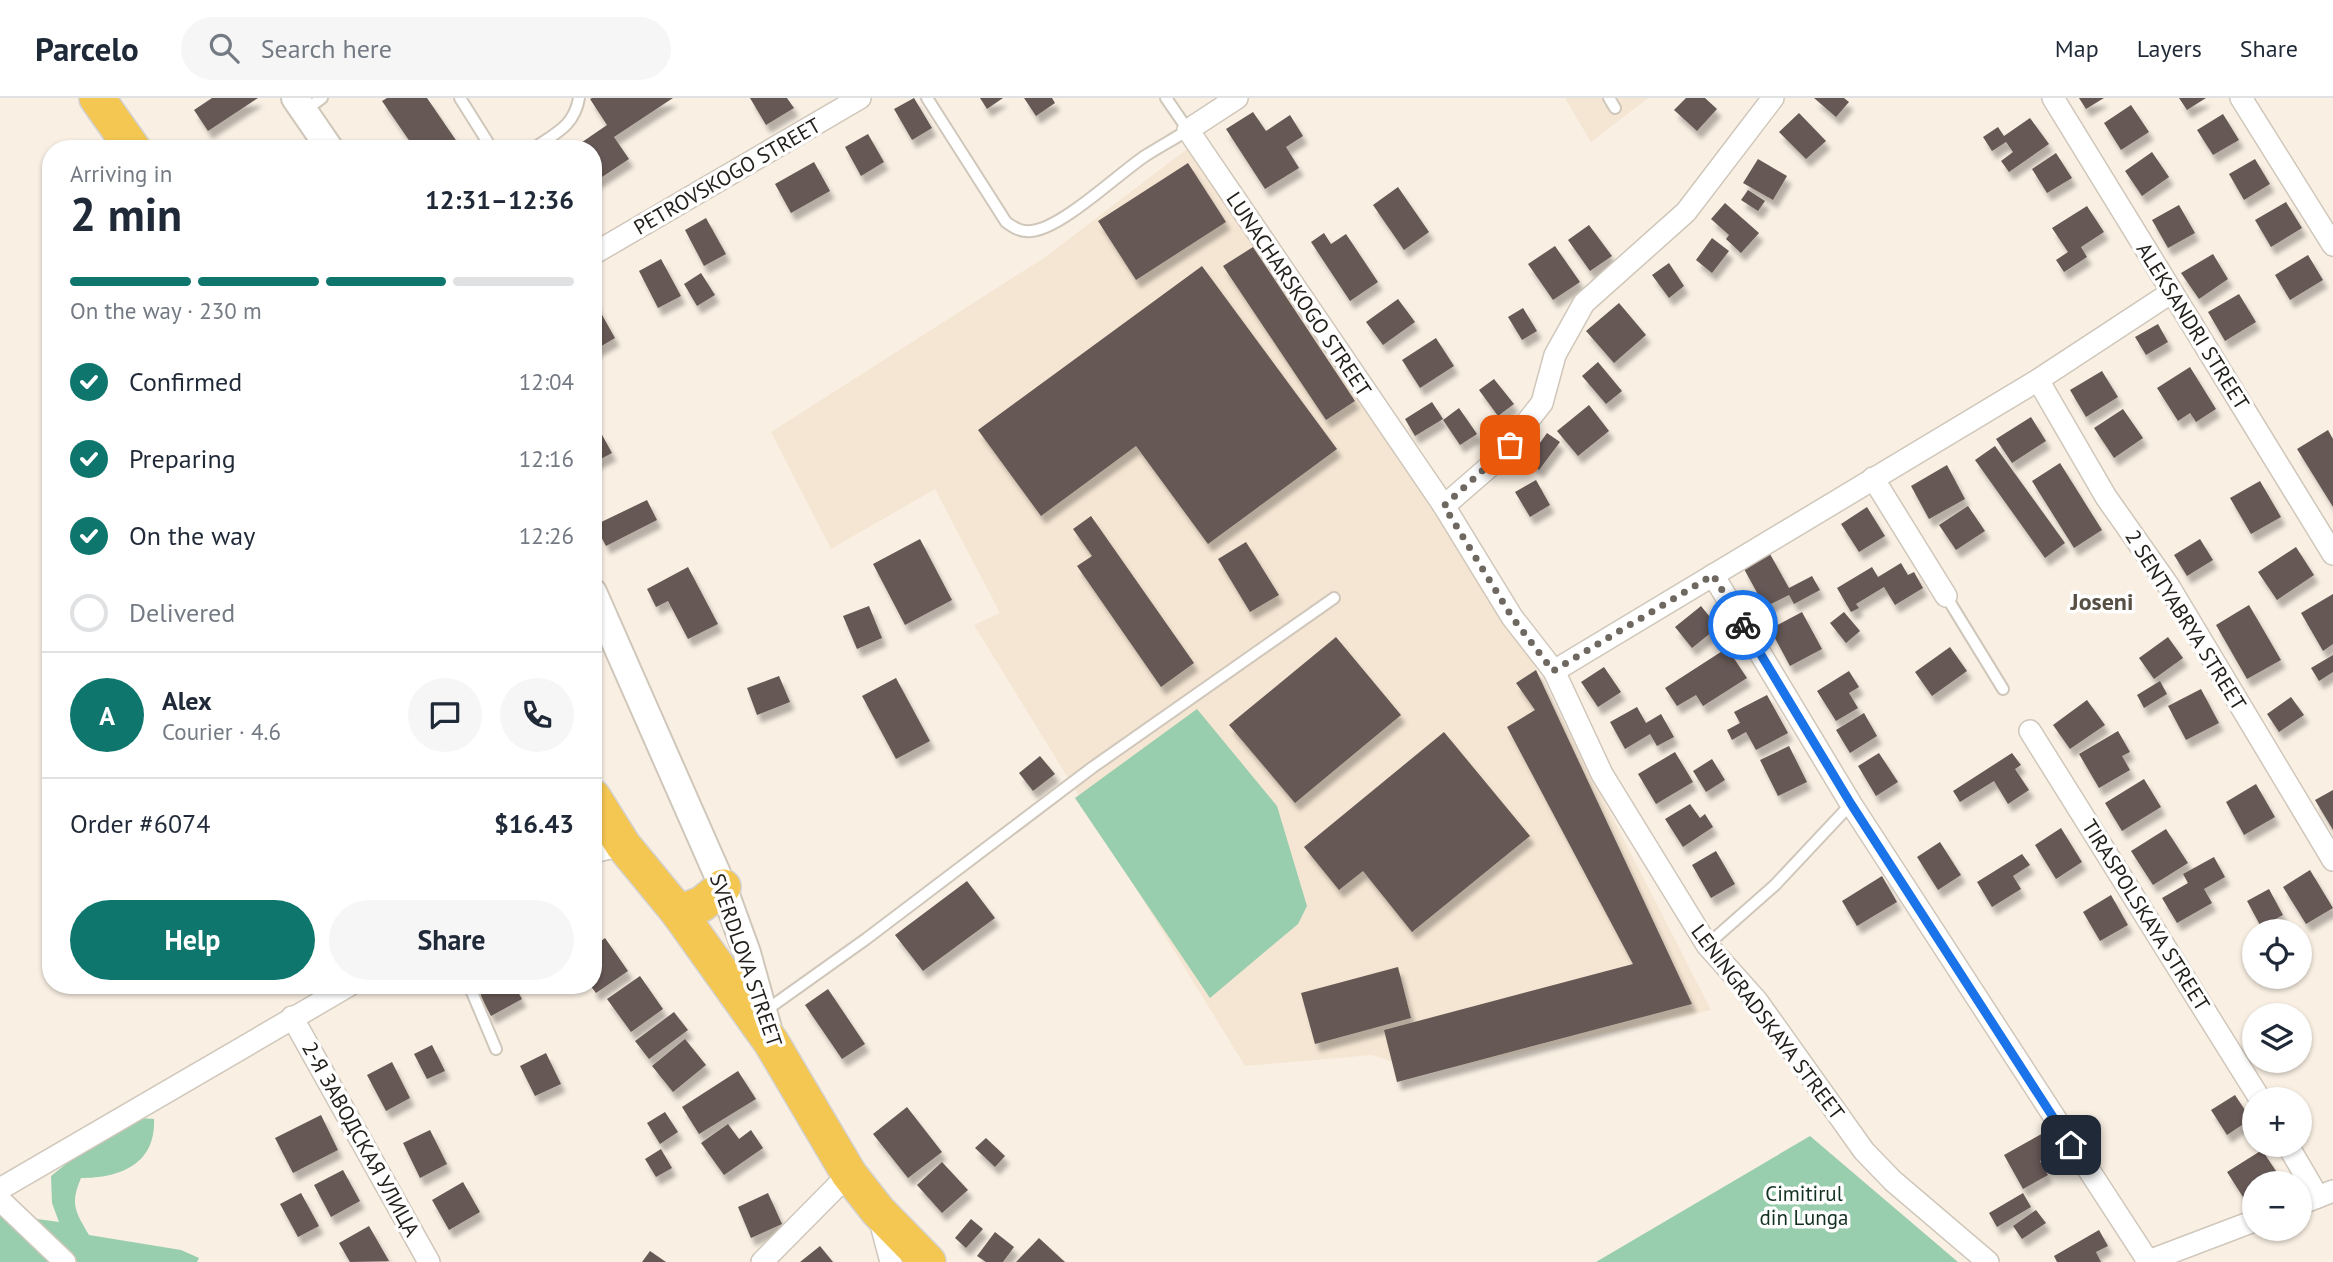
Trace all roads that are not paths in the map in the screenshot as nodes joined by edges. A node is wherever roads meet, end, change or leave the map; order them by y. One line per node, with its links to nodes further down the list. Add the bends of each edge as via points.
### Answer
1 (97, 98): 13 (highway)
2 (460, 98): 15 (lane)
3 (579, 98): 16 (lane, via 570,122)
4 (860, 98): 18 (street, PETROVSKOGO STREET)
5 (928, 98): 12 (lane, via 1006,222 1030,231 1064,216)
6 (1166, 98): 12 (lane)
7 (1237, 98): 12 (street)
8 (1773, 98): 22 (street, via 1686,212 1584,303 1555,355 1542,403 1497,460)
9 (2053, 98): 19 (street, ALEKSANDRI STREET)
10 (2241, 98): 17 (street)
11 (307, 102): 14 (street)
12 (1188, 130): 22 (street, LUNACHARSKOGO STREET)
13 (127, 140)
14 (326, 140)
15 (486, 140)
16 (545, 140)
17 (2333, 245)
18 (602, 249)
19 (2172, 292): 20 (street); 23 (street, ALEKSANDRI STREET)
20 (2038, 380): 21 (street); 34 (street, 2 SENTYABRYA STREET)
21 (1873, 478): 24 (street); 25 (street)
22 (1444, 506): 28 (street, LUNACHARSKOGO STREET, via 1512,617)
23 (2333, 554)
24 (1713, 575): 28 (street); 31 (street)
25 (1946, 596): 29 (lane)
26 (1334, 598): 41 (lane, via 1093,767 866,939)
27 (602, 639): 35 (street, SVERDLOVA STREET)
28 (1553, 671): 37 (street, LENINGRADSKAYA STREET, via 1602,774)
29 (2003, 689)
30 (2030, 732): 43 (street, TIRASPOLSKAYA STREET)
31 (1851, 804): 37 (lane, via 1775,884); 57 (street)
32 (602, 828): 33 (highway)
33 (608, 849): 36 (highway)
34 (2333, 860)
35 (723, 887): 36 (highway, via 702,905); 41 (street, SVERDLOVA STREET)
36 (679, 913): 41 (highway)
37 (1706, 946): 56 (street, LENINGRADSKAYA STREET, via 1757,1001 1864,1151)
38 (334, 994): 40 (street)
39 (473, 994): 42 (lane)
40 (292, 1017): 46 (street); 52 (street, 2-Я ЗАВОДСКАЯ УЛИЦА)
41 (768, 1026): 45 (highway, SVERDLOVA STREET)
42 (496, 1049)
43 (2252, 1087)
44 (2294, 1157): 47 (street)
45 (849, 1174): 49 (highway, SVERDLOVA STREET); 53 (street)
46 (0, 1189)
47 (2317, 1198)
48 (0, 1200): 51 (street)
49 (878, 1211): 54 (street); 55 (highway, SVERDLOVA STREET)
50 (2242, 1226): 57 (street)
51 (65, 1262)
52 (429, 1262)
53 (762, 1262)
54 (891, 1262)
55 (928, 1262)
56 (1988, 1262)
57 (2147, 1262)

